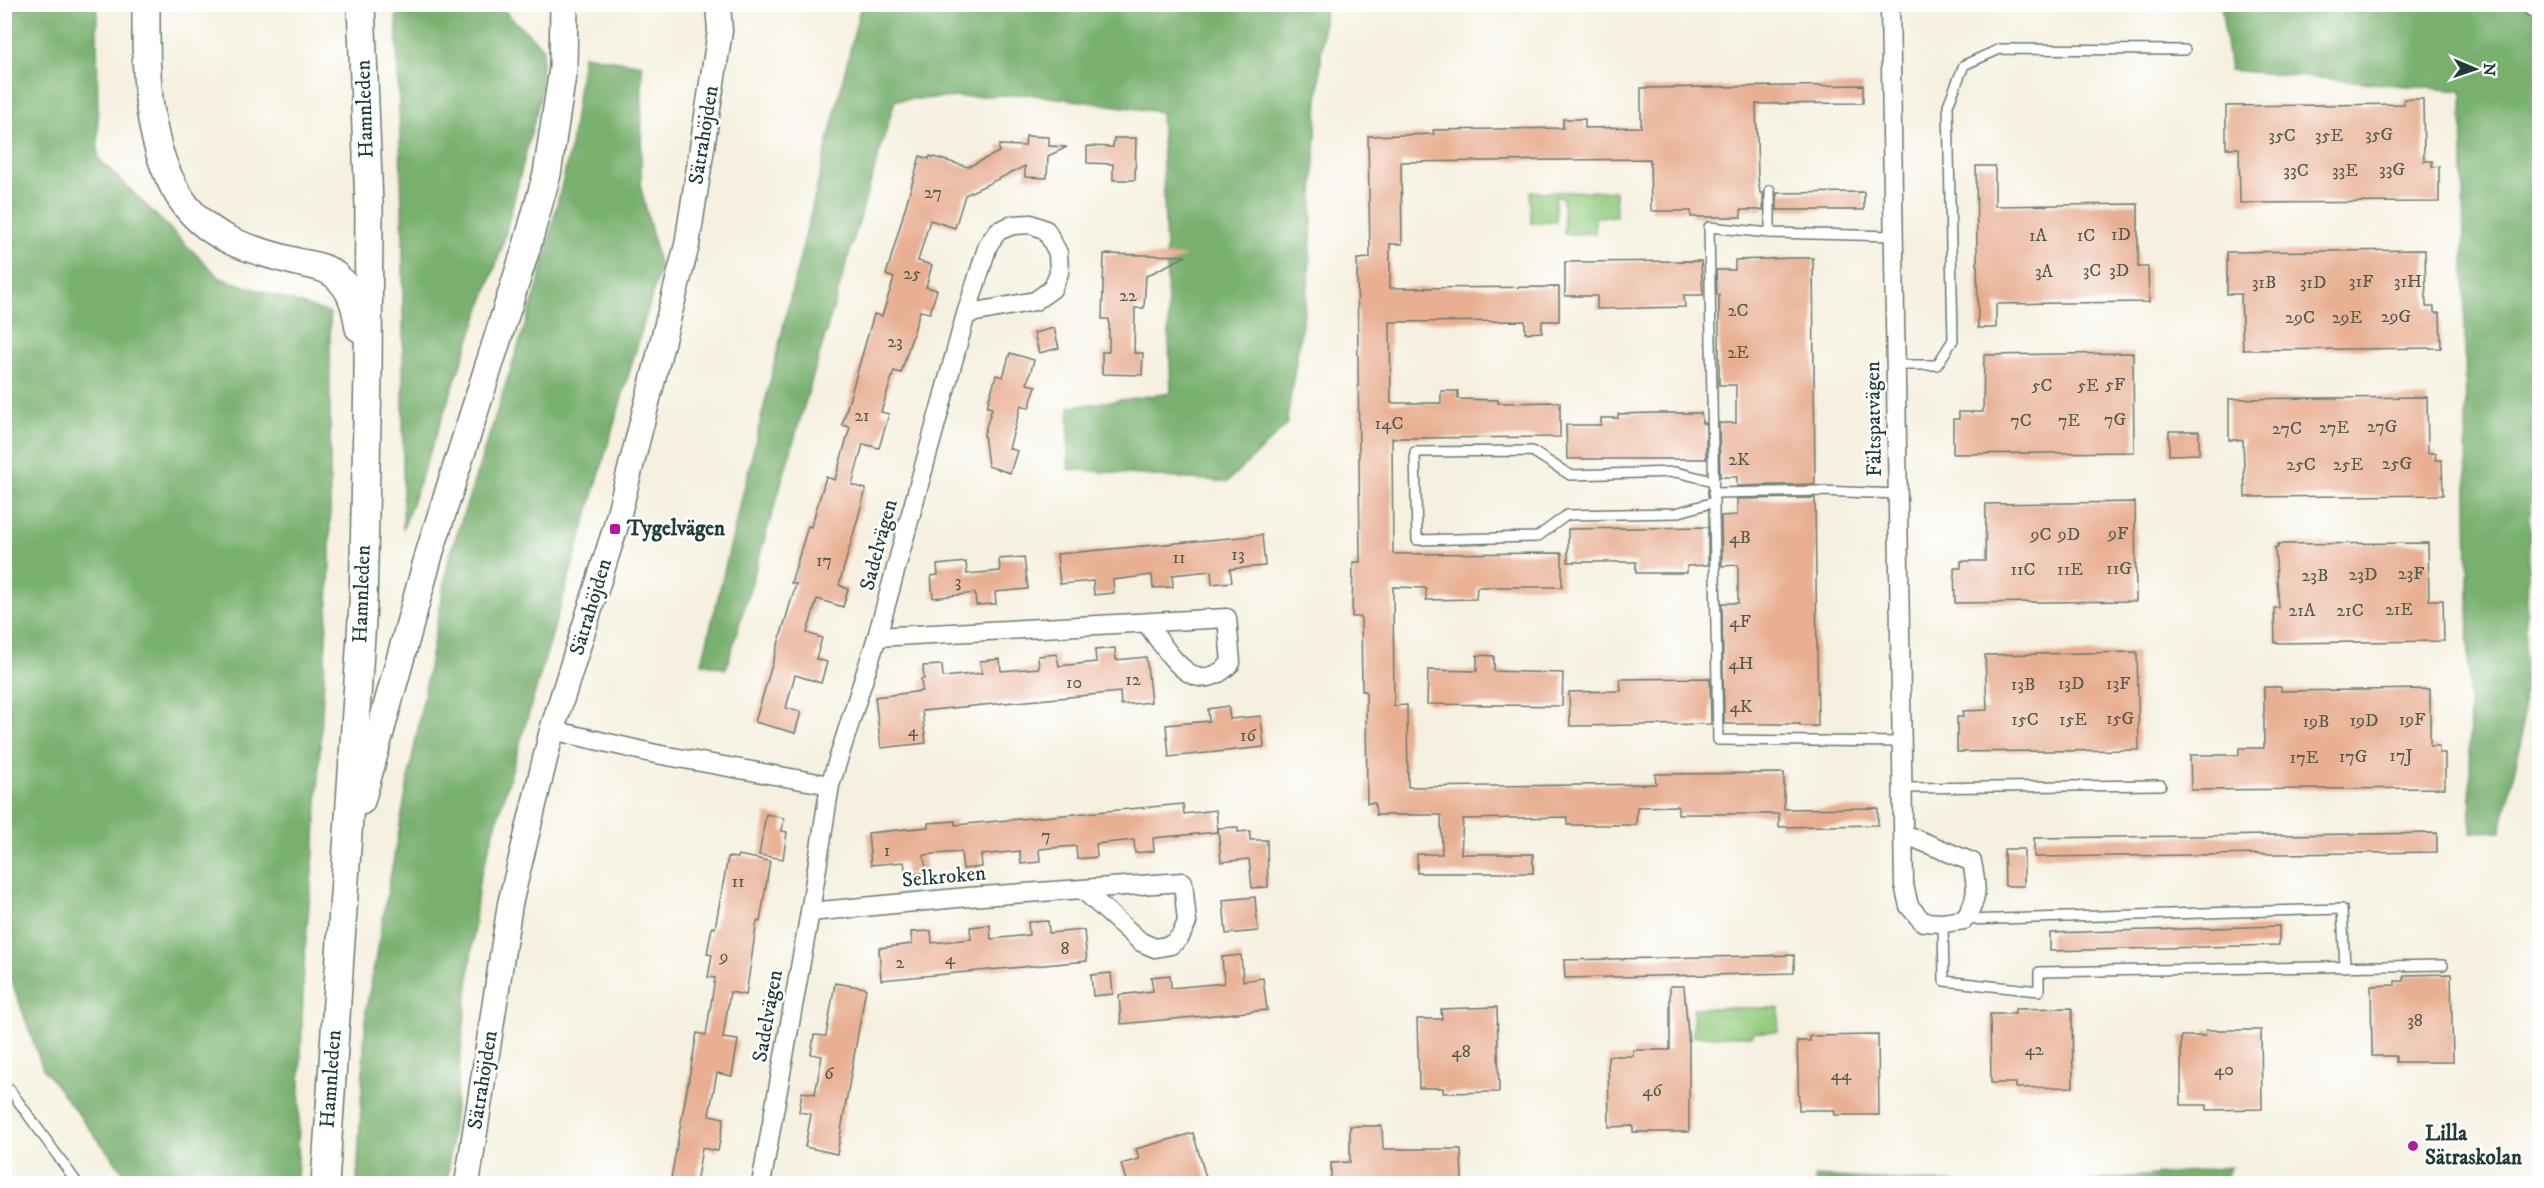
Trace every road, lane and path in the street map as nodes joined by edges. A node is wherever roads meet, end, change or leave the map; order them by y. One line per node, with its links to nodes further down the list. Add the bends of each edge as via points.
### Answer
1 (146, 4): 16 (main road, via 152,116 157,144 175,188 202,224 219,236 239,246 321,267 334,274 356,306)
2 (361, 4): 16 (main road, Hamnleden, via 369,205)
3 (564, 4): 28 (main road, via 563,69 547,174 426,562)
4 (718, 4): 9 (street, Sätrahöjden)
5 (731, 4): 9 (street, Sätrahöjden)
6 (1890, 4): 13 (street, Fältspatvägen)
7 (2533, 4): 8 (street)
8 (2540, 6)
9 (720, 31): 22 (street, Sätrahöjden, via 687,245 615,529)
10 (2185, 50): 15 (lane, via 2000,49 1964,65 1948,105 1953,340 1937,365)
11 (1770, 190): 12 (lane)
12 (1770, 233): 13 (lane); 17 (lane, via 1708,227)
13 (1894, 236): 15 (street, Fältspatvägen)
14 (966, 314): 14 (street, Sadelvägen, via 1035,301 1052,289 1059,273 1058,253 1046,230 1031,224 998,231 988,244); 21 (street, Sadelvägen)
15 (1896, 365): 18 (street, Fältspatvägen)
16 (368, 376): 28 (main road, Hamnleden, via 363,605)
17 (1713, 481): 19 (lane); 19 (lane, via 1676,472 1570,475 1532,451 1415,452 1417,540 1537,537 1567,514 1676,513)
18 (1898, 494): 19 (lane, via 1821,491); 23 (street, Fältspatvägen)
19 (1714, 498): 23 (lane, via 1718,740)
20 (1147, 624): 20 (street, via 1192,676 1215,676 1231,663 1227,618); 21 (street)
21 (877, 638): 24 (street, Sadelvägen)
22 (552, 730): 24 (street, via 656,754); 38 (street, Sätrahöjden, via 510,904)
23 (1903, 742): 26 (street, Fältspatvägen)
24 (830, 785): 30 (street, Sadelvägen)
25 (2162, 785): 26 (lane)
26 (1904, 788): 27 (street, Fältspatvägen)
27 (1904, 834): 31 (street, via 1972,862 1975,905); 32 (street, Fältspatvägen, via 1904,885 1909,906 1923,922)
28 (344, 863): 37 (main road, Hamnleden)
29 (1082, 889): 29 (street, Selkroken, via 1141,942 1155,948 1171,945 1187,922 1183,882); 30 (street, Selkroken)
30 (810, 912): 39 (street, Sadelvägen)
31 (1964, 920): 32 (street, Fältspatvägen); 34 (lane, via 2342,909)
32 (1943, 923): 34 (lane, via 1944,981 2039,991 2039,972)
33 (2443, 964): 34 (lane)
34 (2345, 966)
35 (4, 1087): 36 (lane, via 17,1099)
36 (78, 1184)
37 (325, 1184)
38 (467, 1184)
39 (761, 1184)

